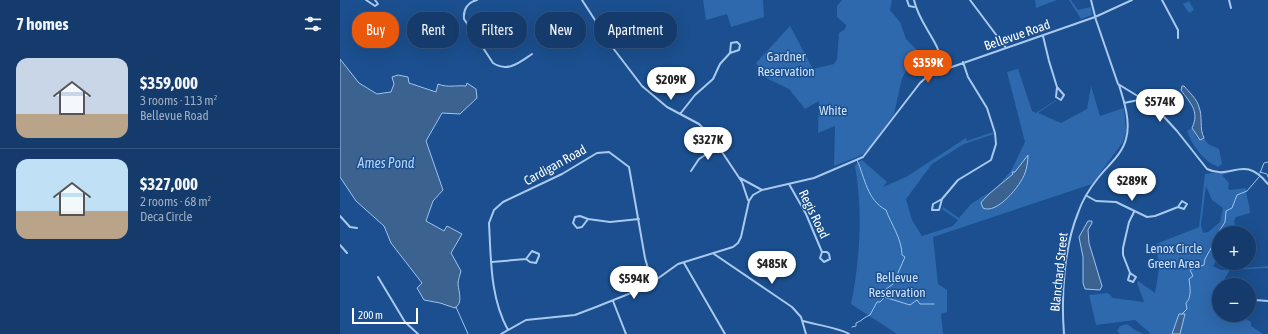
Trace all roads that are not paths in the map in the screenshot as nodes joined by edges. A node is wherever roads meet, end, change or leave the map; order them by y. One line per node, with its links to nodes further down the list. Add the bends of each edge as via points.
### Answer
1 (366, 0): 2 (street, via 375,6 378,4)
2 (375, 0)
3 (477, 0): 19 (street, via 467,6 464,18 493,64 509,68)
4 (582, 0): 26 (street, via 639,82 667,107)
5 (907, 0): 12 (street, via 909,6)
6 (914, 0): 12 (street)
7 (970, 0): 17 (street)
8 (1091, 0): 14 (street, Blanchard Street)
9 (1132, 0): 14 (street, Bellevue Road)
10 (1162, 0): 16 (street, via 1178,30)
11 (1229, 0): 13 (street)
12 (914, 7): 21 (street, via 936,45)
13 (1231, 8)
14 (1095, 17): 15 (street, Bellevue Road); 22 (street, Blanchard Street)
15 (1043, 36): 17 (street, Bellevue Road); 23 (street)
16 (1178, 38)
17 (1006, 48): 20 (street, Bellevue Road)
18 (730, 53): 18 (street, via 730,44 737,42 740,45 739,50); 26 (street, via 720,64 713,79 695,95)
19 (532, 54)
20 (963, 62): 21 (street, Bellevue Road); 34 (street, via 968,77 988,108 996,133 996,144 991,160 958,180)
21 (943, 69): 30 (street, Bellevue Road, via 920,82 863,157 814,178)
22 (1118, 84): 24 (street); 25 (street, Blanchard Street)
23 (1058, 87): 23 (street, via 1064,95 1061,100 1056,97)
24 (1143, 99): 25 (street); 31 (street, via 1154,106 1168,121 1207,169 1213,172 1251,170 1261,175)
25 (1124, 103): 33 (street, Blanchard Street, via 1127,132 1125,143)
26 (680, 114): 27 (street, via 699,124)
27 (719, 146): 28 (street, via 699,159); 29 (street)
28 (691, 171)
29 (739, 177): 32 (street); 35 (street)
30 (789, 184): 32 (street, Bellevue Road); 43 (street, Regis Road, via 806,214)
31 (1268, 184)
32 (762, 190): 35 (street, Bellevue Road, via 755,193)
33 (1087, 196): 37 (street, via 1096,201 1114,201); 63 (street, Blanchard Street, via 1078,212 1071,235 1066,274)
34 (942, 199): 34 (street, via 939,210 932,210 933,204)
35 (749, 201): 45 (street, via 742,233 736,245)
36 (1178, 207): 36 (street, via 1181,202 1187,204 1185,209); 37 (street, via 1151,217)
37 (1134, 212): 49 (street, via 1122,249)
38 (340, 216): 41 (street, via 350,227)
39 (588, 219): 39 (street, via 582,227 578,228 573,223 575,217); 40 (street, via 610,222)
40 (639, 219): 47 (street, Cardigan Road, via 629,167 609,152 597,153 498,207 491,215 489,223); 51 (street, Cardigan Road, via 647,266)
41 (357, 228)
42 (340, 245): 44 (street)
43 (822, 252): 43 (street, Regis Road, via 829,254 827,261 821,260)
44 (347, 253)
45 (714, 254): 48 (street); 55 (street, via 792,307)
46 (526, 259): 46 (street, via 532,251 539,254 536,264); 47 (street)
47 (492, 262): 56 (street, Cardigan Road, via 497,305)
48 (684, 263): 51 (street, via 674,267); 60 (street)
49 (1130, 273): 49 (street, via 1136,276 1134,282 1128,280)
50 (378, 277): 57 (street, via 405,322)
51 (655, 282): 52 (street)
52 (613, 300): 56 (street, via 575,315 526,320); 59 (street)
53 (1256, 300): 54 (street)
54 (1268, 301)
55 (803, 321): 61 (street); 62 (street)
56 (508, 330): 58 (street)
57 (418, 334)
58 (501, 334)
59 (626, 334)
60 (725, 334)
61 (806, 334)
62 (849, 334)
63 (1064, 334)

